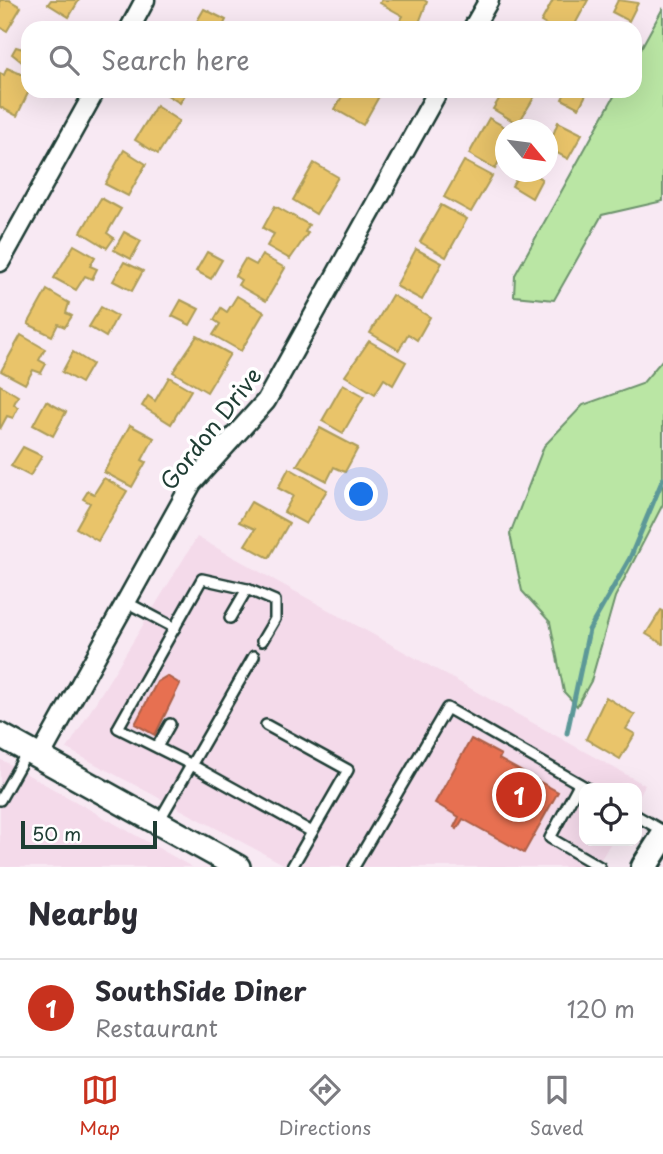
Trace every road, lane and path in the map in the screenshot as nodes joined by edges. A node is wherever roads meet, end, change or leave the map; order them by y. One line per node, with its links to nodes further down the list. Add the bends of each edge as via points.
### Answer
1 (145, 0): 3 (street)
2 (489, 0): 4 (street)
3 (134, 21)
4 (477, 21)
5 (91, 98): 7 (street)
6 (434, 98): 9 (street, Gordon Drive, via 266,401 192,483)
7 (0, 262)
8 (247, 589): 10 (lane); 11 (lane, via 202,579); 12 (lane, via 275,601 275,619)
9 (126, 602): 11 (lane); 18 (street, Gordon Drive)
10 (230, 618)
11 (174, 628): 17 (lane, via 118,728)
12 (262, 641)
13 (254, 656): 19 (lane)
14 (170, 724): 17 (lane)
15 (266, 725): 26 (lane, via 348,770)
16 (0, 735): 18 (street)
17 (157, 747): 19 (lane)
18 (34, 754): 22 (lane); 24 (street)
19 (190, 764): 24 (lane); 26 (lane)
20 (579, 784): 30 (lane, via 447,708)
21 (579, 792): 31 (lane, via 550,838)
22 (0, 800)
23 (642, 819): 25 (lane)
24 (158, 822): 28 (street)
25 (663, 831)
26 (312, 832): 29 (lane)
27 (663, 837): 32 (main road)
28 (238, 867)
29 (292, 867)
30 (354, 867)
31 (600, 867)
32 (644, 867)

